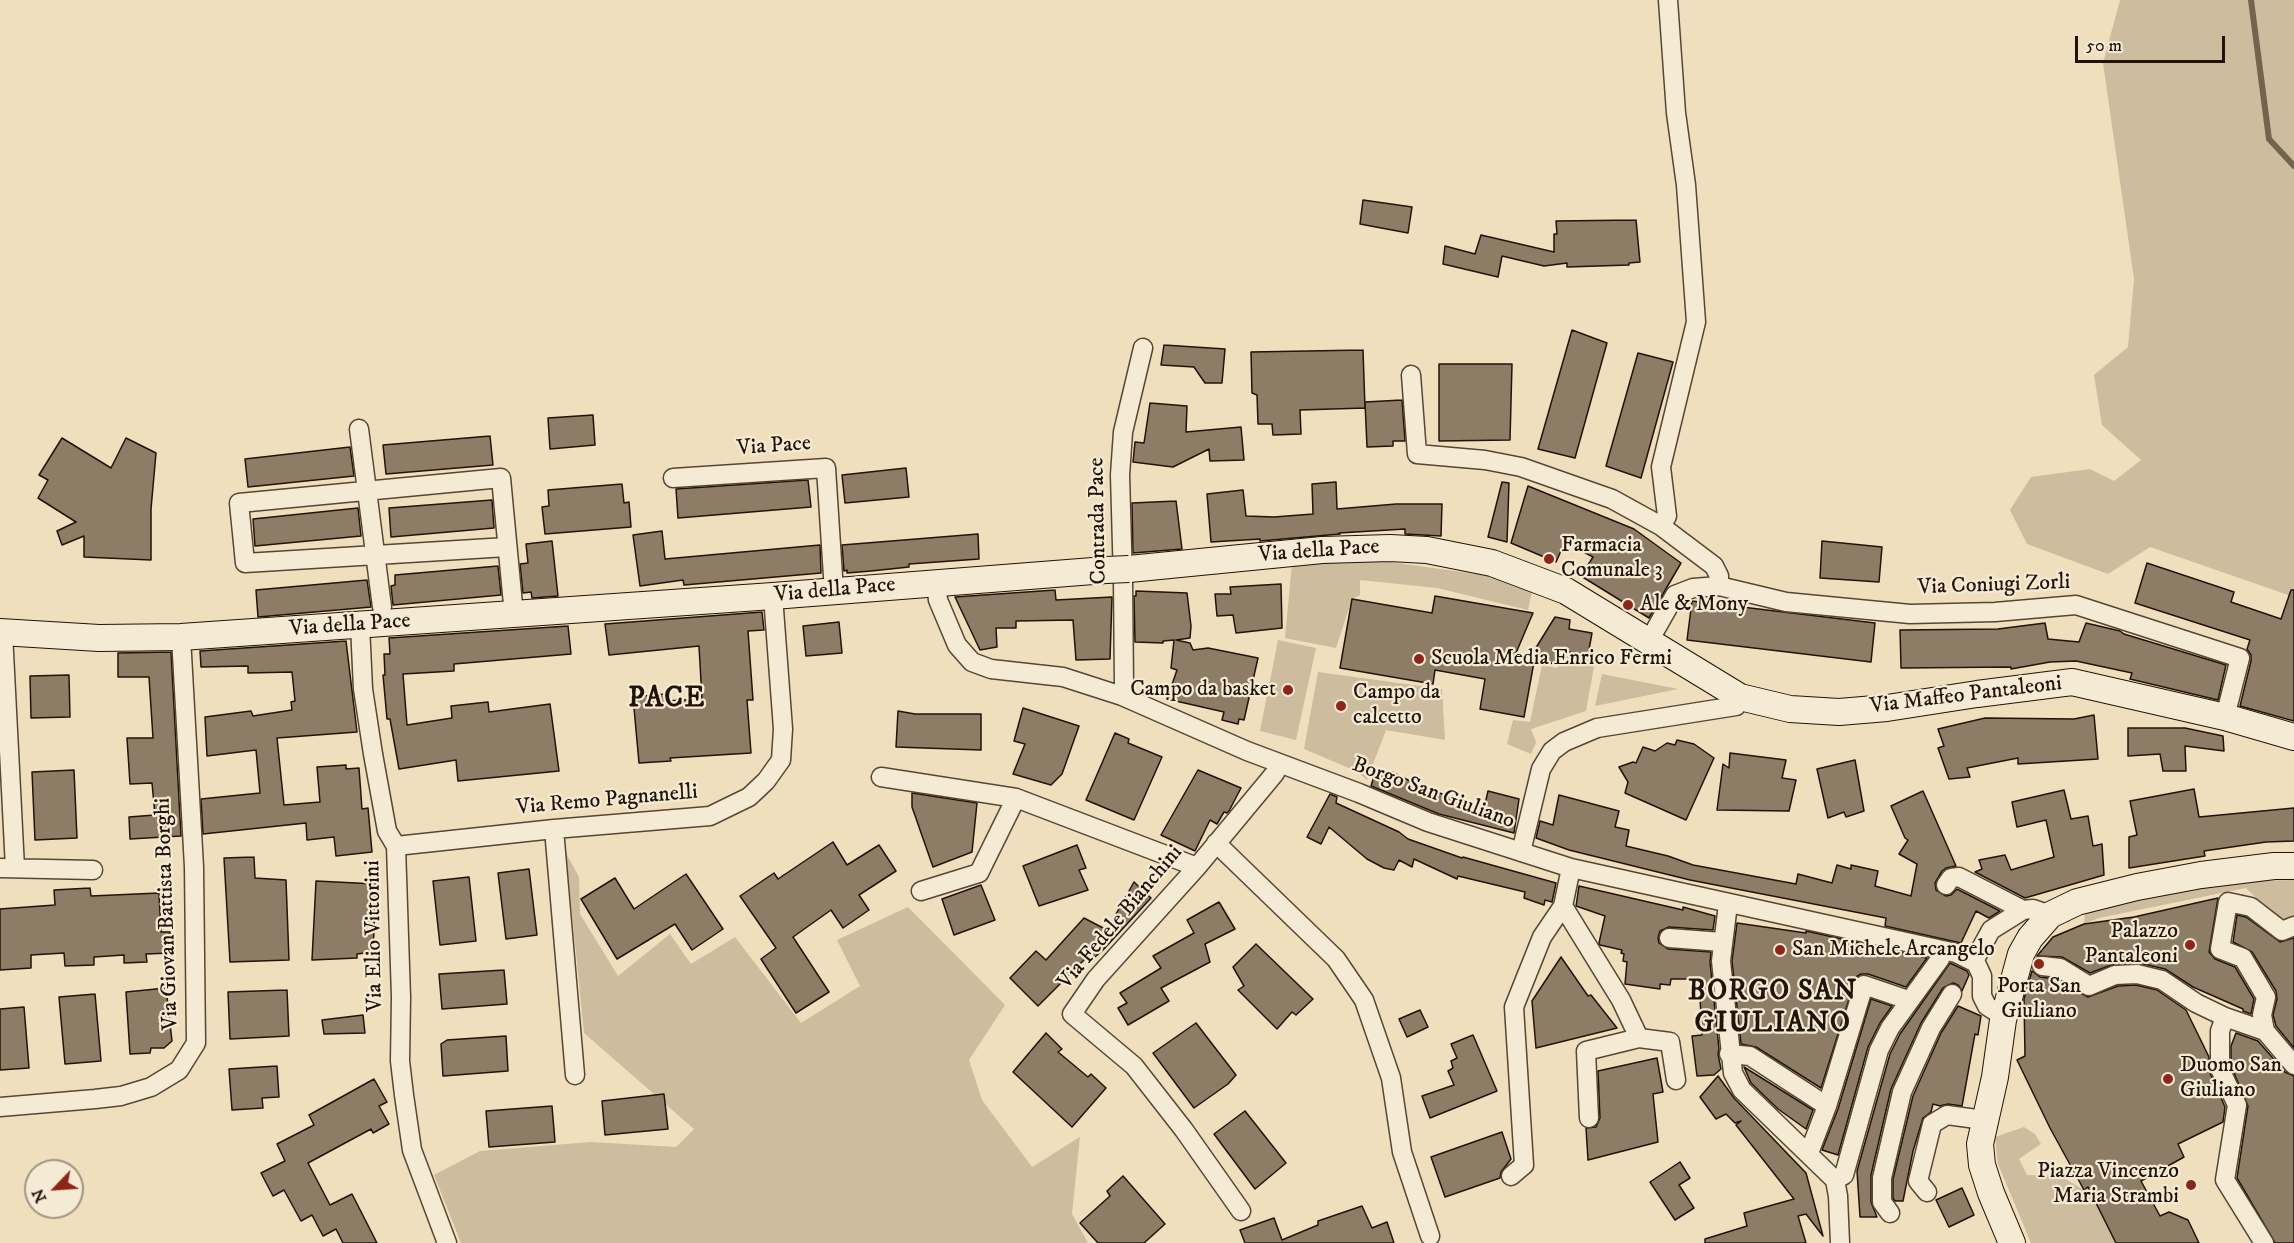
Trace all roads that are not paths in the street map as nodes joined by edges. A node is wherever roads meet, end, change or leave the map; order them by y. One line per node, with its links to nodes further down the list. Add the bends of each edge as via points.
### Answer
1 (1668, 0): 7 (street, via 1696,322 1661,467 1667,516)
2 (1143, 348): 20 (street, Contrada Pace, via 1122,432)
3 (1411, 375): 7 (street, via 1417,454 1521,467 1612,499)
4 (359, 429): 6 (street)
5 (673, 478): 12 (street, Via Pace, via 826,468)
6 (369, 491): 8 (street, via 501,478); 9 (street); 9 (street, via 239,503 245,563)
7 (1661, 526): 11 (street, via 1714,567)
8 (507, 547): 9 (street); 15 (street)
9 (376, 556): 14 (street)
10 (936, 583): 12 (main road, Via della Pace); 19 (main road, Via della Pace, via 1322,550 1427,550 1492,562 1566,591); 20 (street, Borgo San Giuliano, via 938,600 957,645 972,662 991,669 1063,677)
11 (1719, 586): 19 (street, Via Coniugi Zorli, via 1694,588 1675,595); 22 (street, Via Coniugi Zorli, via 1786,602 1910,614 2076,605 2240,658)
12 (834, 592): 13 (main road, Via della Pace)
13 (773, 596): 15 (main road, Via della Pace); 27 (street, Via Remo Pagnanelli, via 783,729 781,760 766,782 749,797 710,816)
14 (382, 607)
15 (514, 615): 16 (main road, Via della Pace)
16 (360, 625): 18 (main road, Via della Pace); 29 (street, Via Elio Vittorini, via 363,689 373,754 387,831)
17 (2, 633): 18 (main road, Via della Pace); 33 (street)
18 (181, 637): 59 (street, Via Giovan Battista Borghi, via 194,867 196,1043 179,1070 151,1087 121,1096)
19 (1650, 641): 21 (main road, Via Maffeo Pantaleoni)
20 (1122, 696): 24 (street, Borgo San Giuliano)
21 (1740, 697): 22 (main road, Via Maffeo Pantaleoni, via 1790,709 1839,711 2072,682); 30 (street, via 1736,706 1597,728 1564,742 1552,751 1541,769)
22 (2225, 717): 23 (main road, Via Maffeo Pantaleoni)
23 (2294, 737)
24 (1279, 763): 28 (street, Via Fedele Bianchini, via 1275,773); 30 (street, Borgo San Giuliano, via 1428,822)
25 (881, 777): 26 (street)
26 (1017, 798): 32 (street); 37 (street, via 979,873)
27 (554, 829): 29 (street, Via Remo Pagnanelli); 56 (street)
28 (1216, 843): 32 (street, Via Fedele Bianchini); 68 (street, via 1336,959 1364,1000 1391,1078 1402,1152)
29 (396, 846): 69 (street, Via Elio Vittorini, via 404,1095 412,1150)
30 (1521, 852): 34 (street, Borgo San Giuliano)
31 (2294, 866): 41 (main road, via 2201,875 2137,887 2077,902)
32 (1197, 867): 66 (street, Via Fedele Bianchini, via 1096,979 1072,1014 1134,1066)
33 (8, 868): 35 (street)
34 (1571, 868): 38 (street, Borgo San Giuliano); 39 (street)
35 (93, 870)
36 (1946, 885): 40 (street, via 1951,878 1959,877)
37 (921, 891)
38 (1728, 904): 44 (street); 45 (street, Borgo San Giuliano)
39 (1563, 906): 53 (street, via 1621,1000); 63 (street, via 1542,937 1514,1007 1524,1165)
40 (2023, 910): 41 (street); 46 (street, via 1991,930)
41 (2050, 915): 50 (main road, via 2021,954)
42 (2294, 926): 52 (street, via 2283,931 2251,907 2228,902 2220,949 2243,958 2266,997 2262,1015)
43 (1669, 938): 44 (street)
44 (1722, 942): 54 (street)
45 (1943, 950): 46 (street, Borgo San Giuliano); 49 (street)
46 (1975, 962): 50 (street, via 1982,976 1982,996 1987,1006)
47 (2042, 966): 51 (street, via 2060,968 2089,986 2115,975 2137,974 2162,980)
48 (1952, 994): 67 (street, via 1931,1028 1902,1092 1882,1178 1882,1202)
49 (1908, 1000): 58 (street, via 1864,985); 64 (street, via 1879,1050 1844,1175)
50 (2004, 1017): 60 (main road)
51 (2225, 1017): 52 (street); 72 (street, via 2220,1031 2220,1069 2237,1105 2225,1180)
52 (2265, 1031): 55 (street)
53 (1639, 1038): 57 (street, via 1670,1042); 61 (street, via 1586,1051)
54 (1730, 1054): 58 (street, via 1750,1056); 62 (street, via 1733,1073 1742,1090)
55 (2294, 1065)
56 (575, 1075)
57 (1676, 1080)
58 (1827, 1106): 62 (street)
59 (0, 1107)
60 (1986, 1111): 65 (street, via 1947,1115 1932,1124 1918,1181); 71 (main road, via 1980,1144 1982,1165)
61 (1589, 1118)
62 (1809, 1154): 64 (street)
63 (1511, 1176)
64 (1835, 1180): 70 (street)
65 (1927, 1192)
66 (1241, 1211)
67 (1890, 1214)
68 (1430, 1236)
69 (447, 1243)
70 (1840, 1243)
71 (2012, 1243)
72 (2264, 1243)

